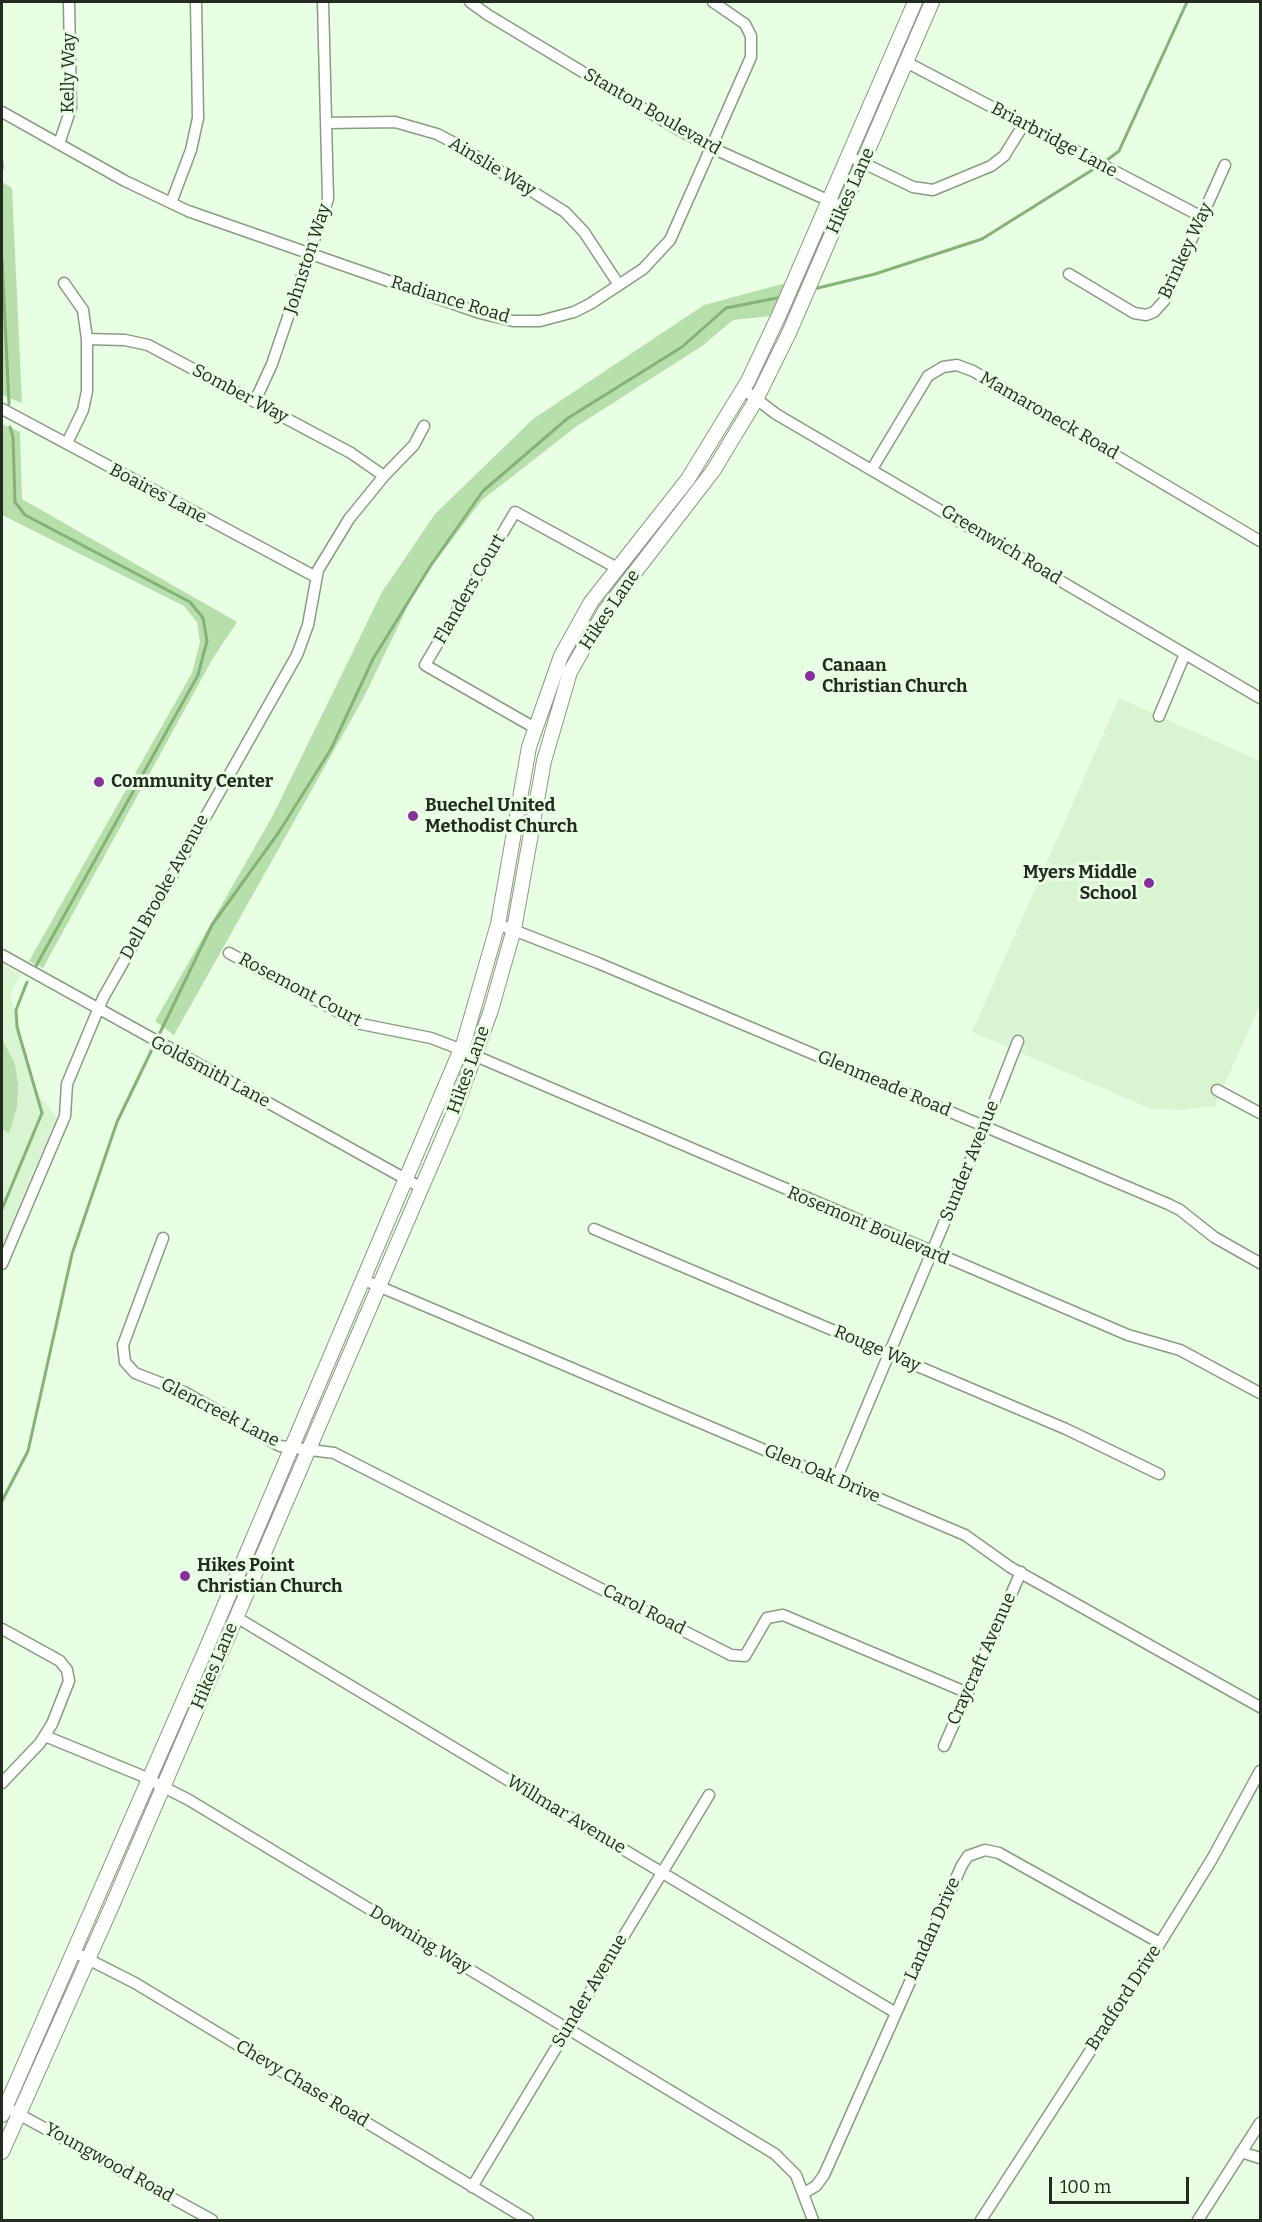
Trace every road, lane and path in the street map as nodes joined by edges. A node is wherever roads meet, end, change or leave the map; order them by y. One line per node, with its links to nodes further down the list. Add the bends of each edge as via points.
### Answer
1 (69, 2): 12 (street, Kelly Way, via 71,108)
2 (196, 2): 18 (street, via 198,118 191,150)
3 (323, 2): 10 (street, Johnston Way)
4 (470, 2): 13 (street, Stanton Boulevard)
5 (713, 2): 13 (street, Radiance Road, via 746,24 753,49)
6 (915, 2): 14 (main road, Hikes Lane)
7 (933, 2): 8 (main road, Hikes Lane)
8 (906, 62): 11 (street, Briarbridge Lane); 15 (main road, Hikes Lane)
9 (2, 112): 12 (street, Radiance Road)
10 (327, 123): 21 (street, Johnston Way, via 328,199); 24 (street, Ainslie Way, via 395,122 437,134 458,145 565,212 584,232)
11 (1024, 124): 15 (street, via 998,162 943,187 917,188); 20 (street, Briarbridge Lane)
12 (59, 144): 18 (street, Radiance Road)
13 (711, 147): 17 (street, Stanton Boulevard); 24 (street, Radiance Road, via 670,240 656,258)
14 (849, 156): 15 (street); 17 (main road, Hikes Lane)
15 (864, 163): 19 (main road, Hikes Lane)
16 (1226, 165): 20 (street, Brinkey Way)
17 (829, 201): 19 (street, Stanton Boulevard); 26 (main road, Hikes Lane)
18 (171, 203): 21 (street, Radiance Road)
19 (843, 207): 27 (main road, Hikes Lane)
20 (1202, 217): 22 (street, Brinkey Way, via 1164,301 1154,312 1134,313)
21 (311, 255): 24 (street, Radiance Road, via 513,321 540,321 573,312); 28 (street, Johnston Way)
22 (1069, 273)
23 (64, 283): 25 (street, via 83,310)
24 (619, 285)
25 (87, 339): 28 (street, Somber Way, via 148,345); 31 (street, via 87,391 83,410)
26 (743, 389): 27 (street, Greenwich Road); 35 (main road, Hikes Lane, via 688,479)
27 (756, 400): 32 (street, Greenwich Road); 42 (main road, Hikes Lane, via 713,471 605,611 570,672 544,761)
28 (255, 401): 33 (street, Somber Way, via 351,453)
29 (2, 409): 31 (street, Boaires Lane)
30 (424, 426): 33 (street, Dell Brooke Avenue, via 414,446)
31 (67, 443): 36 (street, Boaires Lane)
32 (872, 469): 34 (street, Mamaroneck Road, via 928,376 943,367 957,365); 37 (street, Greenwich Road)
33 (384, 476): 36 (street, Dell Brooke Avenue, via 349,519)
34 (1260, 541)
35 (617, 568): 40 (main road, Hikes Lane, via 575,627); 40 (street, Flanders Court, via 515,512 426,665)
36 (316, 577): 45 (street, Dell Brooke Avenue, via 308,625 297,655)
37 (1185, 654): 38 (street, Greenwich Road); 39 (street)
38 (1260, 698)
39 (1160, 716)
40 (535, 728): 41 (main road, Hikes Lane)
41 (498, 924): 42 (street, Glenmeade Road); 47 (main road, Hikes Lane)
42 (514, 929): 48 (main road, Hikes Lane); 51 (street, Glenmeade Road)
43 (229, 952): 47 (street, Rosemont Court, via 361,1024 431,1038)
44 (2, 955): 45 (street, Goldsmith Lane)
45 (98, 1009): 52 (street, Goldsmith Lane); 58 (street, Dell Brooke Avenue, via 67,1084 65,1116)
46 (1018, 1041): 51 (street, Sunder Avenue)
47 (460, 1050): 48 (street, Rosemont Court); 52 (main road, Hikes Lane)
48 (475, 1058): 53 (main road, Hikes Lane); 56 (street, Rosemont Boulevard)
49 (1217, 1090): 50 (street)
50 (1260, 1113)
51 (984, 1128): 56 (street, Sunder Avenue); 57 (street, Glenmeade Road, via 1180,1210 1214,1238)
52 (407, 1179): 53 (street, Goldsmith Lane); 59 (main road, Hikes Lane)
53 (420, 1187): 60 (main road, Hikes Lane)
54 (594, 1230): 61 (street, Rouge Way)
55 (163, 1238): 63 (street, Glencreek Lane, via 126,1335 122,1352 125,1362 135,1373 184,1392 280,1446)
56 (932, 1252): 61 (street, Sunder Avenue); 62 (street, Rosemont Boulevard, via 1128,1335 1180,1350)
57 (1260, 1263)
58 (2, 1264)
59 (364, 1280): 60 (street, Glen Oak Drive); 63 (main road, Hikes Lane)
60 (380, 1286): 64 (main road, Hikes Lane); 66 (street, Glen Oak Drive)
61 (889, 1354): 65 (street, Rouge Way); 66 (street, Sunder Avenue)
62 (1260, 1393)
63 (291, 1447): 64 (street, Glencreek Lane); 75 (main road, Hikes Lane)
64 (308, 1449): 68 (main road, Hikes Lane); 70 (street, Carol Road, via 334,1453 731,1655 745,1656 767,1618 783,1615)
65 (1159, 1474)
66 (836, 1480): 67 (street, Glen Oak Drive, via 965,1535)
67 (1021, 1572): 70 (street, Craycraft Avenue); 71 (street, Glen Oak Drive)
68 (236, 1617): 77 (main road, Hikes Lane); 79 (street, Willmar Avenue)
69 (2, 1629): 72 (street, via 60,1661 68,1670 68,1688)
70 (968, 1693): 73 (street, Craycraft Avenue)
71 (1260, 1707)
72 (45, 1736): 75 (street, Downing Way); 76 (street)
73 (944, 1746)
74 (1260, 1771): 80 (street, Bradford Drive)
75 (147, 1779): 77 (street, Downing Way); 81 (main road, Hikes Lane)
76 (2, 1783)
77 (162, 1787): 82 (main road, Hikes Lane); 84 (street, Downing Way)
78 (709, 1795): 79 (street, Sunder Avenue)
79 (662, 1872): 83 (street, Willmar Avenue); 84 (street, Sunder Avenue)
80 (1160, 1943): 83 (street, Landan Drive, via 999,1853 976,1851 962,1865); 96 (street, Bradford Drive)
81 (74, 1952): 82 (street, Chevy Chase Road); 85 (main road, Hikes Lane)
82 (89, 1957): 86 (main road, Hikes Lane); 91 (street, Chevy Chase Road)
83 (896, 2013): 92 (street, Landan Drive, via 824,2175)
84 (567, 2029): 91 (street, Sunder Avenue); 92 (street, Downing Way, via 775,2154 796,2175)
85 (3, 2111): 86 (street, Youngwood Road)
86 (20, 2114): 88 (main road, Hikes Lane); 93 (street, Youngwood Road)
87 (1260, 2123): 89 (street)
88 (2, 2152)
89 (1241, 2152): 90 (street); 97 (street)
90 (1260, 2158)
91 (472, 2187): 94 (street, Chevy Chase Road)
92 (804, 2193): 95 (street, Downing Way)
93 (212, 2220)
94 (528, 2220)
95 (813, 2220)
96 (981, 2220)
97 (1198, 2220)

